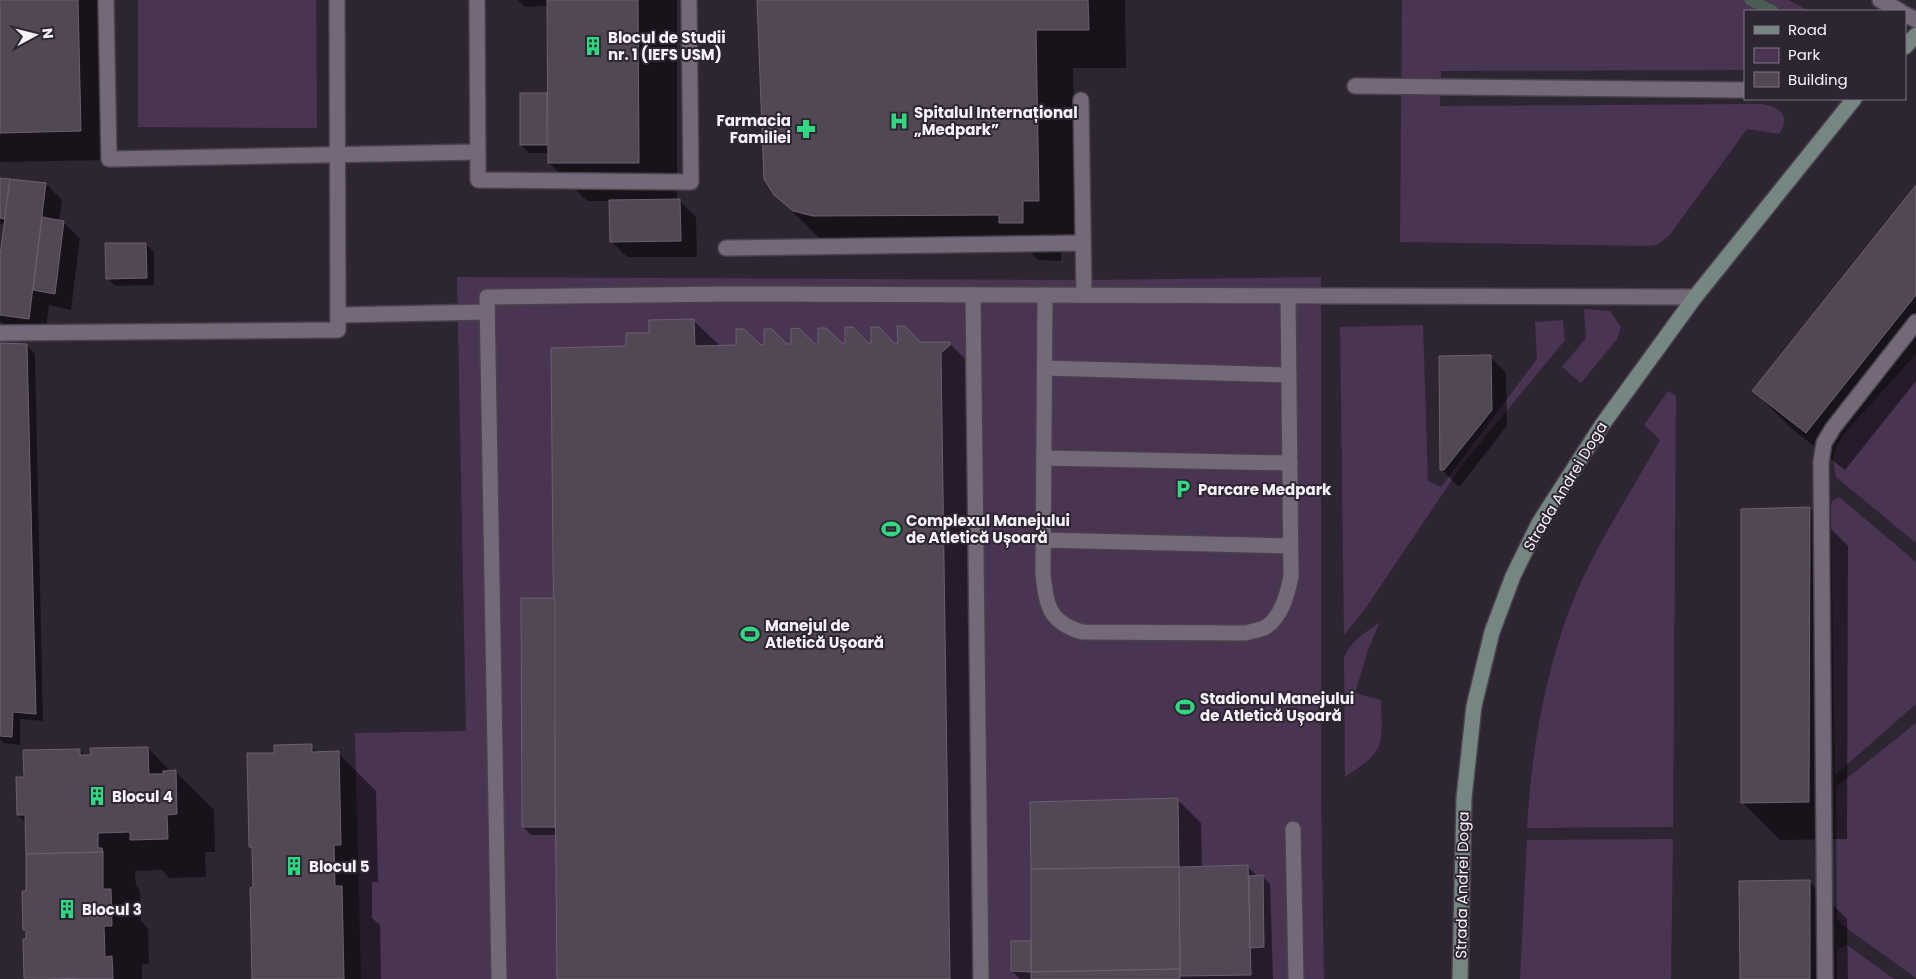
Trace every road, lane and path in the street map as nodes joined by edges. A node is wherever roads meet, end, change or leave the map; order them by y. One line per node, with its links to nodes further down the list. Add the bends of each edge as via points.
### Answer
1 (106, 0): 14 (street, via 109,159)
2 (337, 0): 14 (street)
3 (477, 0): 13 (street)
4 (689, 0): 13 (street, via 691,182 478,180)
5 (1880, 0): 6 (street)
6 (1898, 10)
7 (1916, 35): 8 (street)
8 (1906, 45)
9 (1355, 86): 10 (street)
10 (1744, 90)
11 (1081, 100): 15 (street)
12 (1853, 100): 21 (street, Strada Andrei Doga)
13 (478, 152): 14 (street)
14 (338, 155): 23 (street)
15 (1083, 243): 16 (street); 19 (street)
16 (726, 248)
17 (973, 295): 18 (street); 22 (street, via 487,297); 34 (street)
18 (1045, 295): 19 (street); 26 (street)
19 (1084, 295): 20 (street)
20 (1288, 296): 21 (street); 27 (street)
21 (1695, 297): 36 (street, Strada Andrei Doga, via 1602,425 1539,522 1513,576 1492,632 1474,706 1464,798)
22 (487, 312): 23 (street); 33 (street)
23 (338, 315): 25 (street, via 338,330)
24 (1916, 322): 37 (street, via 1833,428 1824,443 1821,462)
25 (0, 333)
26 (1045, 368): 27 (street); 28 (street)
27 (1289, 375): 29 (street)
28 (1044, 458): 29 (street); 30 (street)
29 (1290, 463): 31 (street)
30 (1043, 540): 31 (street); 31 (street, via 1046,599 1054,616 1067,627 1082,632 1246,633 1265,628 1279,614 1286,596 1291,577)
31 (1290, 546)
32 (1294, 829): 35 (street)
33 (499, 979)
34 (982, 979)
35 (1296, 979)
36 (1460, 979)
37 (1825, 979)

